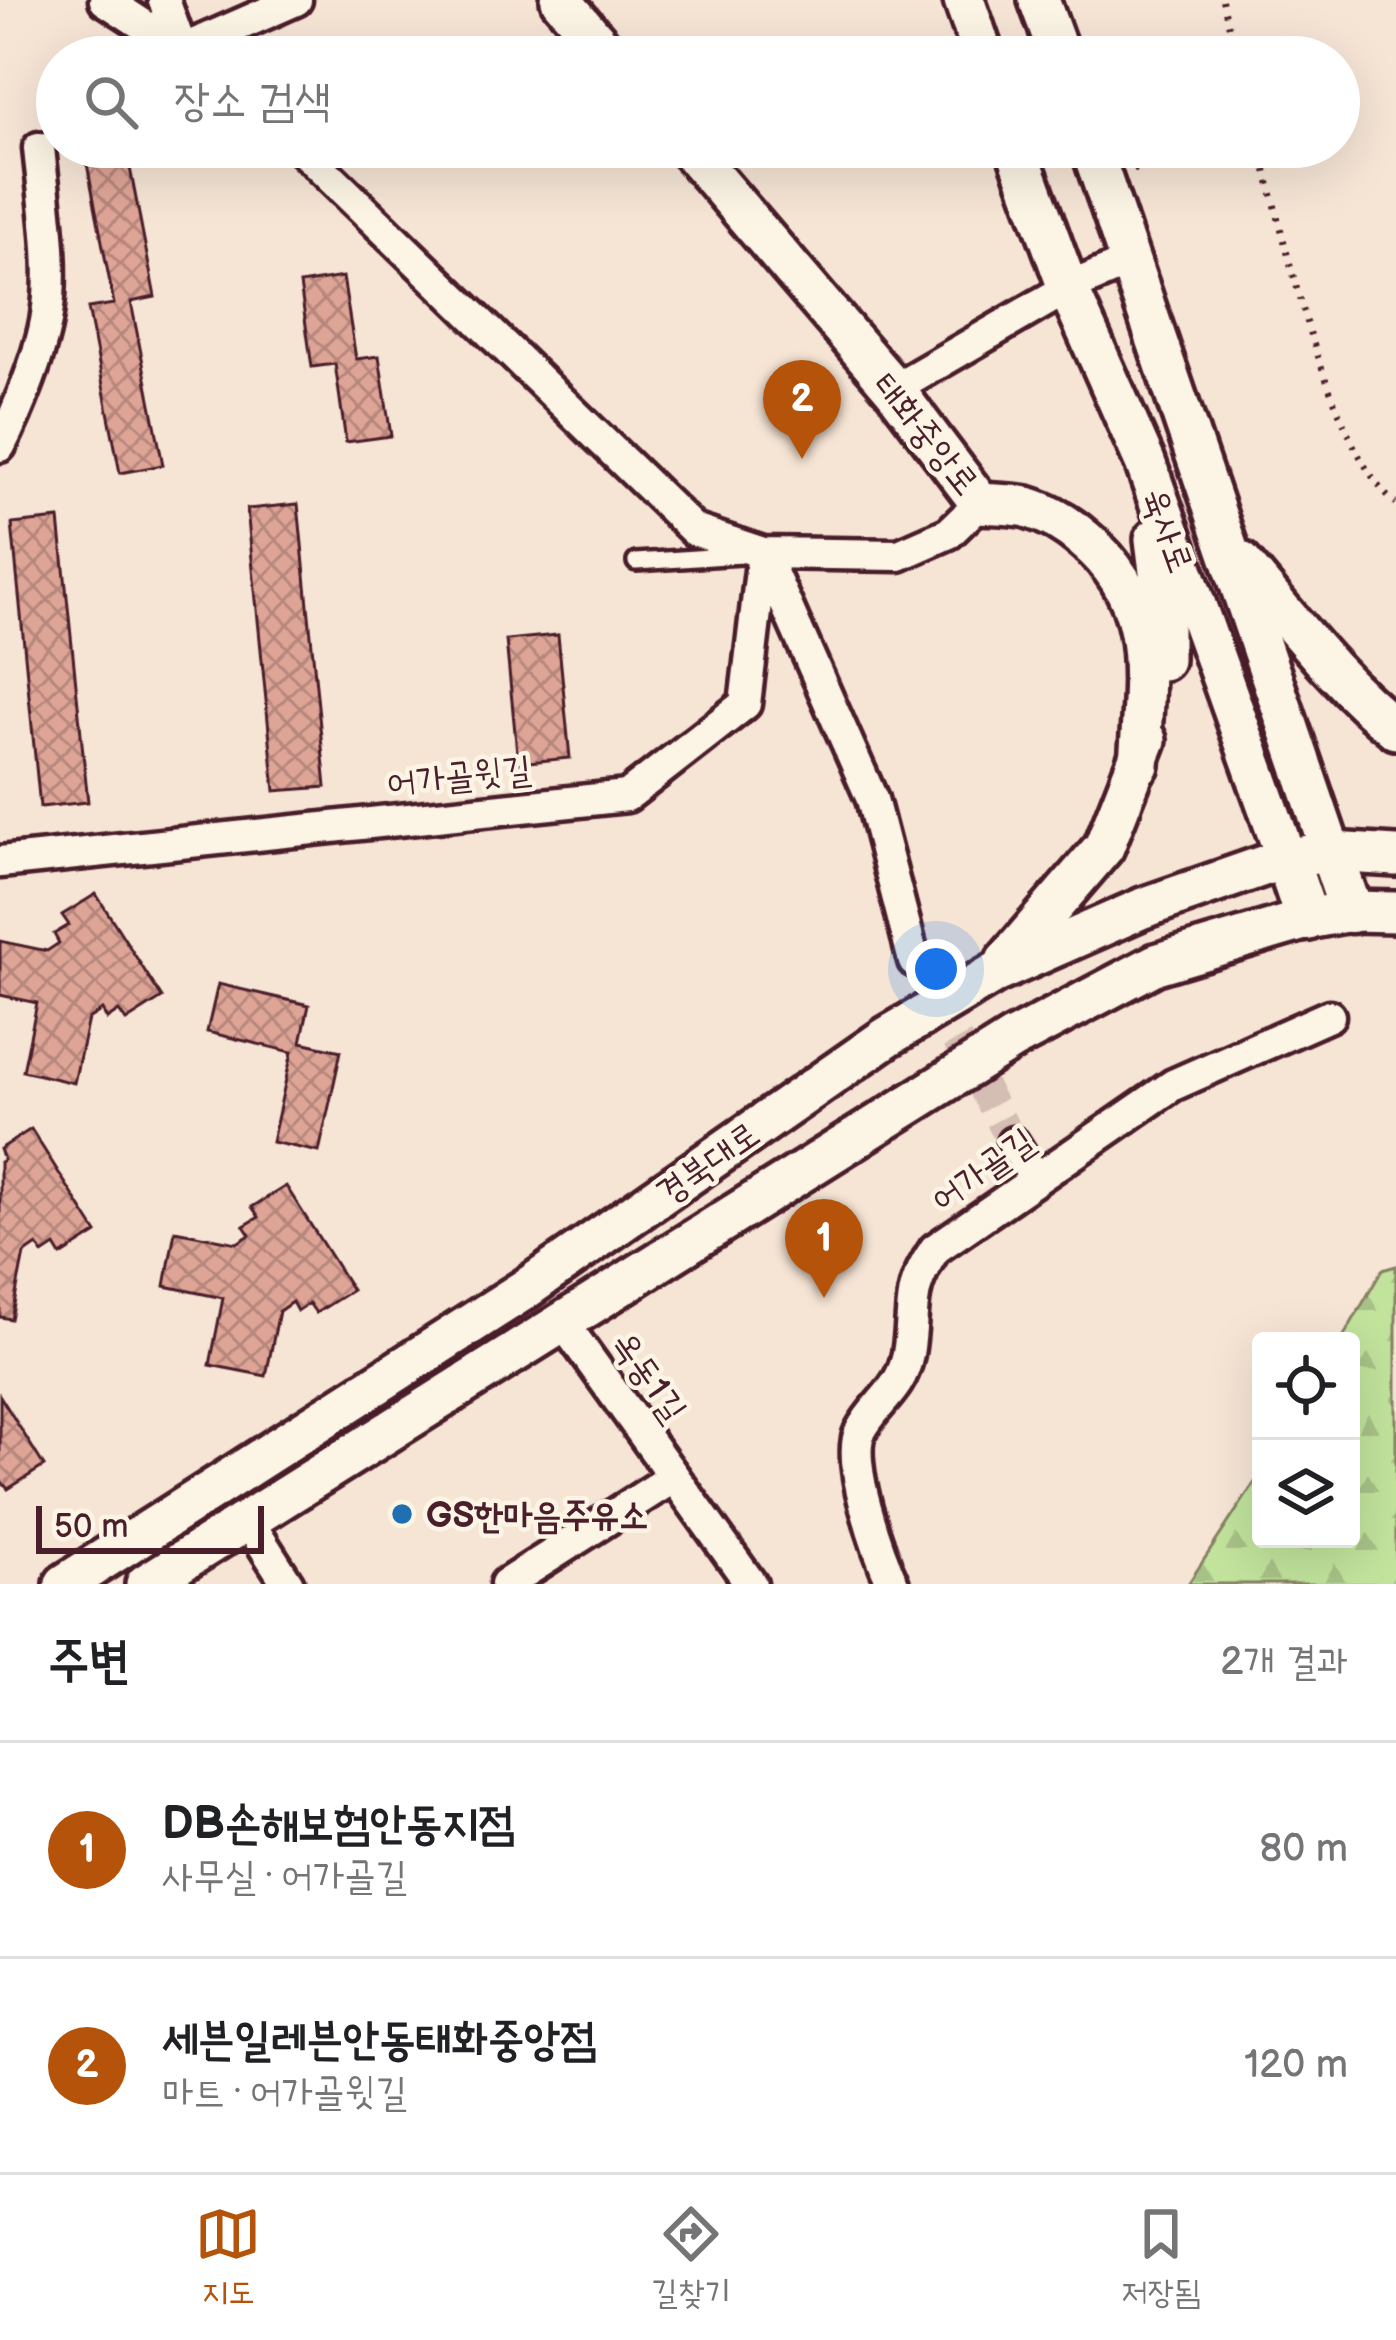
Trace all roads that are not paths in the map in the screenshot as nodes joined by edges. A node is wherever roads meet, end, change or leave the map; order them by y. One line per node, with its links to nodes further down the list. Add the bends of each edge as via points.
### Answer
1 (105, 0): 7 (street)
2 (164, 0): 8 (street)
3 (296, 0): 9 (street)
4 (561, 0): 10 (street)
5 (964, 0): 11 (street)
6 (1040, 0): 12 (street)
7 (160, 36)
8 (179, 36)
9 (221, 36)
10 (592, 36)
11 (977, 36)
12 (1053, 36)
13 (41, 168): 21 (street, via 47,316)
14 (321, 168): 25 (street, via 694,530)
15 (705, 168): 20 (street, 태화중앙로)
16 (1024, 168): 19 (street, 육사로)
17 (1098, 168): 18 (street, 육사로)
18 (1131, 261): 19 (street); 24 (street, 육사로)
19 (1068, 288): 20 (street); 22 (street, 육사로)
20 (894, 389): 23 (street, 태화중앙로)
21 (0, 446)
22 (1145, 462): 28 (street, via 1163,603 1163,676); 31 (street, 육사로)
23 (980, 503): 25 (street, via 949,533 898,555); 28 (street, 태화중앙로, via 1027,508 1069,526 1108,558 1132,596 1144,671)
24 (1225, 543): 27 (street); 29 (street, 육사로)
25 (763, 553): 26 (lane); 32 (street, 어가골윗길, via 745,704 627,796); 36 (street, via 872,799)
26 (637, 562)
27 (1396, 729)
28 (1139, 764): 37 (street, via 1104,848)
29 (1330, 852): 30 (street, 경북대로); 31 (street, 경북대로); 33 (main road, 육사로)
30 (1396, 856)
31 (1286, 858): 35 (main road, 육사로); 37 (street, 경북대로, via 1143,908)
32 (0, 862)
33 (1351, 911): 34 (street, 경북대로); 35 (street, 경북대로)
34 (1396, 912)
35 (1307, 919): 41 (street, 경북대로, via 1156,964 1033,1029)
36 (914, 961)
37 (995, 973): 44 (street, 경북대로, via 887,1037 527,1288)
38 (1329, 1016): 40 (street, 어가골길, via 1173,1085)
39 (1013, 1143): 40 (street)
40 (1035, 1178): 49 (street, 어가골길, via 935,1249 911,1297 898,1386 859,1434 856,1472)
41 (562, 1321): 42 (street, 옥동1길); 43 (street, 경북대로)
42 (674, 1477): 47 (street, 옥동1길); 48 (street, 옥동1길)
43 (248, 1521): 45 (street, 경북대로); 46 (street)
44 (65, 1584)
45 (146, 1584)
46 (288, 1584)
47 (506, 1584)
48 (751, 1584)
49 (893, 1584)

